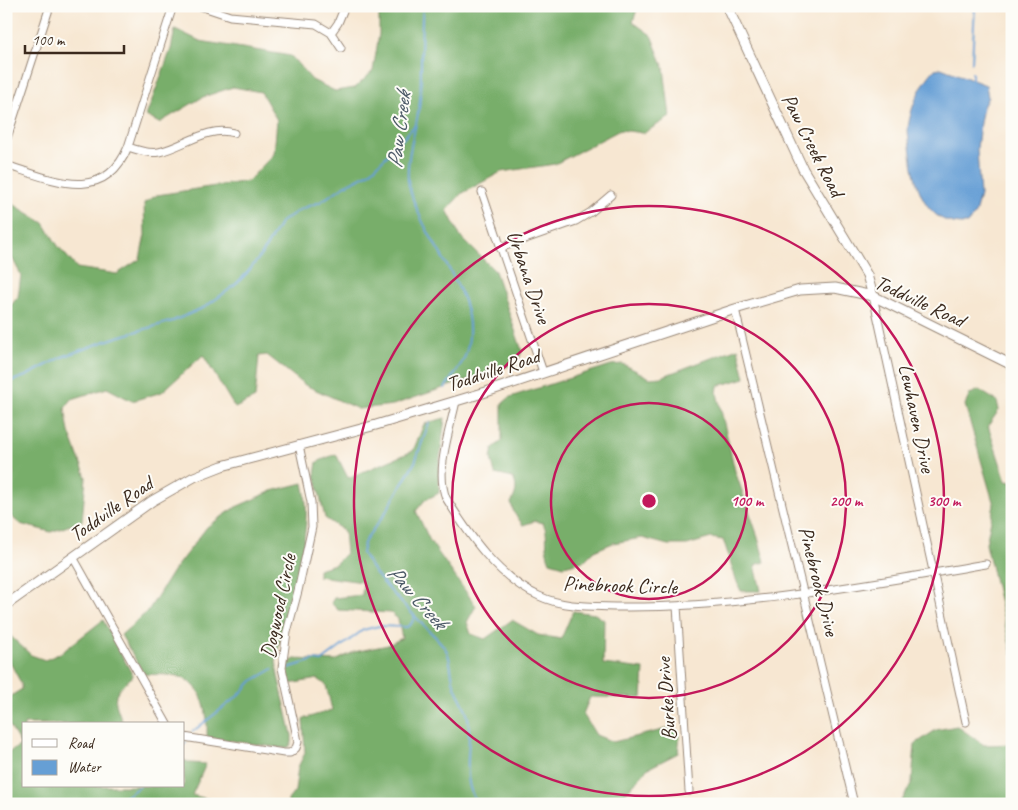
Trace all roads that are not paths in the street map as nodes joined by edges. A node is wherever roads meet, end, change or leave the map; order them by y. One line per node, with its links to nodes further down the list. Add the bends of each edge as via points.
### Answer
1 (50, 6): 9 (street)
2 (173, 6): 10 (street)
3 (200, 6): 6 (street, via 230,16 307,22)
4 (345, 6): 6 (street, via 338,24)
5 (727, 6): 15 (street, Paw Creek Road, via 804,169 866,275)
6 (330, 33): 7 (street)
7 (341, 48)
8 (234, 133): 10 (street, via 210,133 158,152)
9 (6, 141)
10 (128, 147): 11 (street, via 115,169 86,184 64,183)
11 (6, 164)
12 (482, 192): 14 (street, Urbana Drive)
13 (610, 195): 14 (street, via 576,221)
14 (500, 248): 18 (street, Urbana Drive)
15 (873, 296): 16 (street, Toddville Road, via 843,289 809,289); 17 (street, Toddville Road); 23 (street, Lewhaven Drive)
16 (735, 309): 18 (street, Toddville Road); 24 (street, Pinebrook Drive)
17 (1012, 365)
18 (543, 372): 19 (street, Toddville Road)
19 (456, 401): 20 (street, Toddville Road); 26 (street, Pinebrook Circle, via 445,451 443,490 461,521 506,574 540,597 567,604)
20 (299, 445): 21 (street, Toddville Road, via 241,460 194,477 152,501); 29 (street, Dogwood Circle, via 311,502 312,527 287,632 282,668 298,742 296,748 284,753)
21 (73, 557): 25 (street, Toddville Road); 27 (street)
22 (986, 564): 23 (street, Pinebrook Circle)
23 (934, 573): 24 (street, Pinebrook Circle); 28 (street, Lewhaven Drive)
24 (803, 593): 26 (street, Pinebrook Circle); 31 (street, Pinebrook Drive)
25 (6, 605)
26 (677, 606): 30 (street, Burke Drive)
27 (166, 722)
28 (966, 722)
29 (185, 737)
30 (689, 791)
31 (854, 804)

